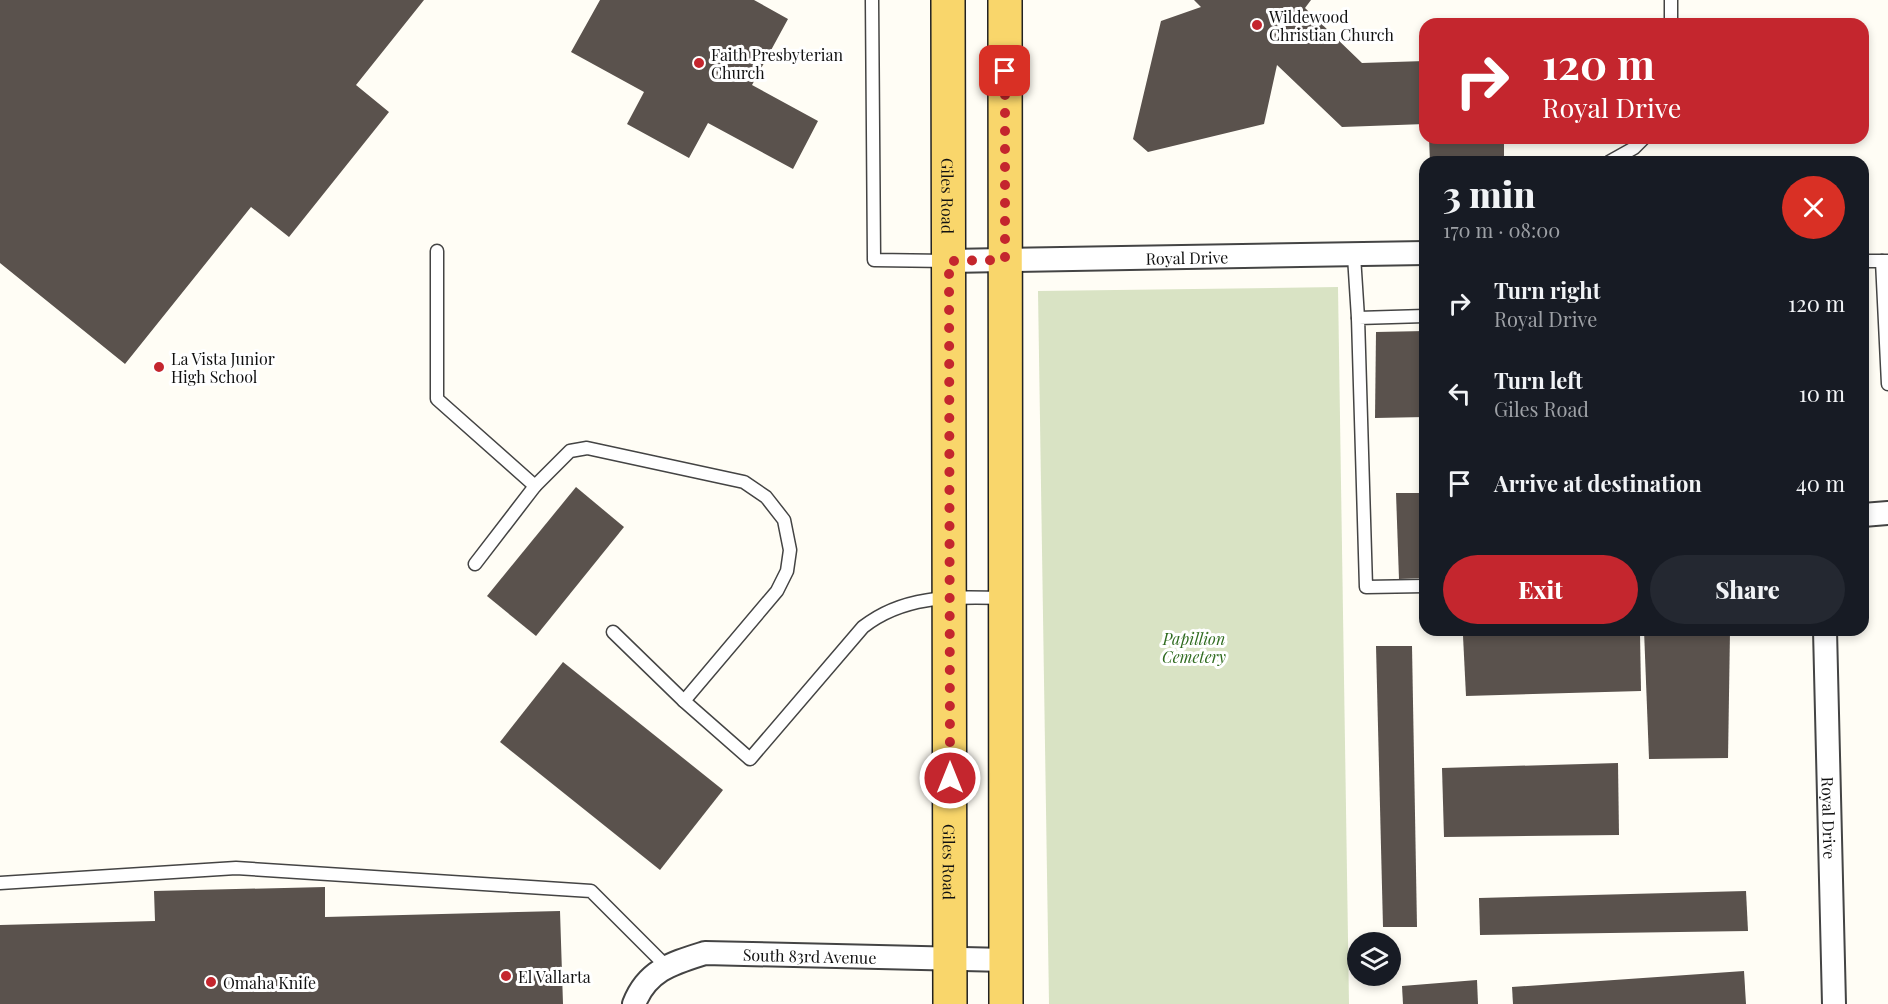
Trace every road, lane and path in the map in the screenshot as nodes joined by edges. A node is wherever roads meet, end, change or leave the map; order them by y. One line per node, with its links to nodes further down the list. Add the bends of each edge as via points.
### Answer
1 (872, 0): 12 (lane, via 874,260)
2 (948, 0): 12 (main road, Giles Road)
3 (1005, 0): 11 (main road)
4 (1671, 0): 5 (lane)
5 (1671, 18)
6 (1638, 144): 7 (lane)
7 (1620, 156)
8 (437, 251): 18 (lane, via 437,399)
9 (1419, 253): 10 (street, Royal Drive)
10 (1354, 256): 11 (street, Royal Drive); 16 (lane)
11 (1005, 260): 12 (street, Royal Drive); 24 (main road)
12 (949, 261): 23 (main road, Giles Road)
13 (1869, 261): 14 (lane)
14 (1885, 261): 17 (lane)
15 (1419, 316): 16 (lane)
16 (1358, 318): 22 (lane, via 1366,587)
17 (1888, 384)
18 (535, 486): 21 (lane); 27 (lane, via 570,451 587,448 744,482 766,497 784,520 790,550 787,571 777,591)
19 (1888, 513): 20 (street)
20 (1869, 515)
21 (475, 564)
22 (1419, 586)
23 (950, 597): 24 (lane); 27 (lane, via 912,602 886,611 863,627 750,759); 29 (main road, Giles Road)
24 (1006, 598): 30 (main road)
25 (613, 632): 27 (lane)
26 (1825, 636): 35 (street, Royal Drive)
27 (684, 701)
28 (0, 883): 31 (lane, via 236,868 591,891)
29 (950, 959): 30 (street, South 83rd Avenue); 31 (street, South 83rd Avenue, via 705,953); 33 (main road, Giles Road)
30 (1006, 960): 34 (main road)
31 (665, 965): 32 (street, South 83rd Avenue, via 638,993)
32 (634, 1004)
33 (950, 1004)
34 (1006, 1004)
35 (1834, 1004)

